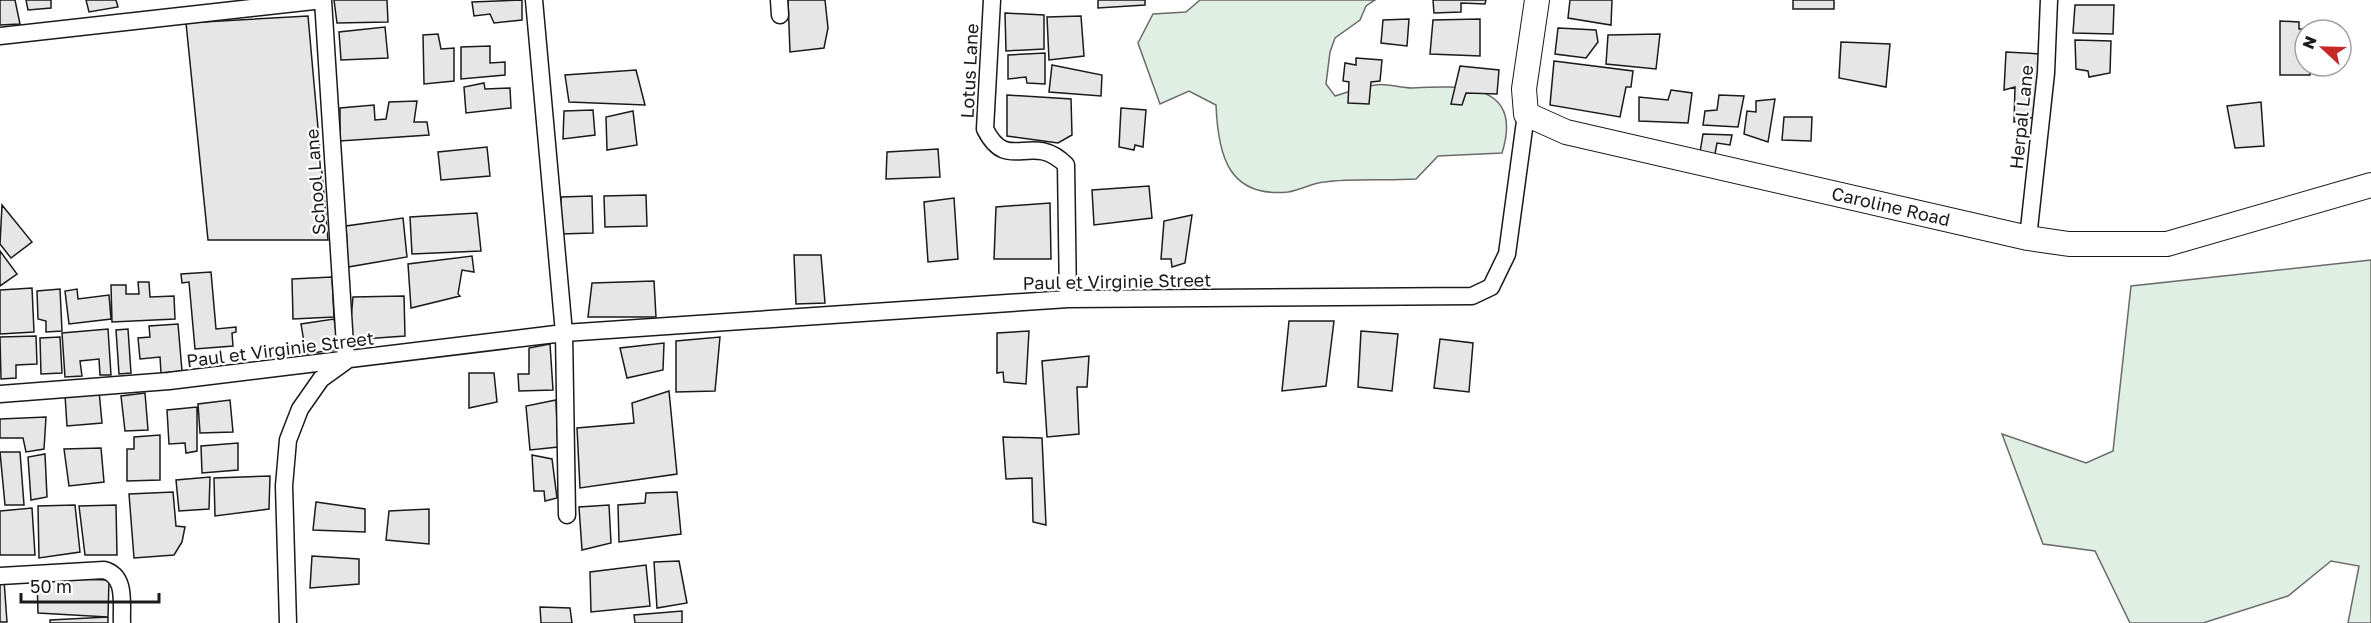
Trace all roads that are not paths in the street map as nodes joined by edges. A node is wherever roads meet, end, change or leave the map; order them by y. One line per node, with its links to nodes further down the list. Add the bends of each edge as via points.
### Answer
1 (323, 0): 6 (street); 12 (street, School Lane)
2 (534, 0): 11 (street)
3 (992, 0): 10 (street, Lotus Lane, via 985,129 992,143 1007,153 1036,149 1055,154 1066,165)
4 (1537, 0): 7 (main road, via 1524,89)
5 (2049, 0): 9 (street, Herpal Lane, via 2046,73)
6 (0, 36)
7 (1526, 114): 9 (main road, Caroline Road, via 1566,132); 10 (street, Paul et Virginie Street, via 1507,254 1491,287 1472,296)
8 (2371, 185): 9 (main road, Caroline Road, via 2167,244 2069,244)
9 (2028, 238)
10 (1068, 299): 11 (street, Paul et Virginie Street)
11 (564, 333): 12 (street, Paul et Virginie Street); 14 (street)
12 (345, 361): 13 (street, Paul et Virginie Street, via 169,381); 17 (street, via 321,379 300,409 288,440 284,486)
13 (0, 394)
14 (567, 515)
15 (0, 576): 16 (street, via 111,571 121,588)
16 (122, 623)
17 (288, 623)

